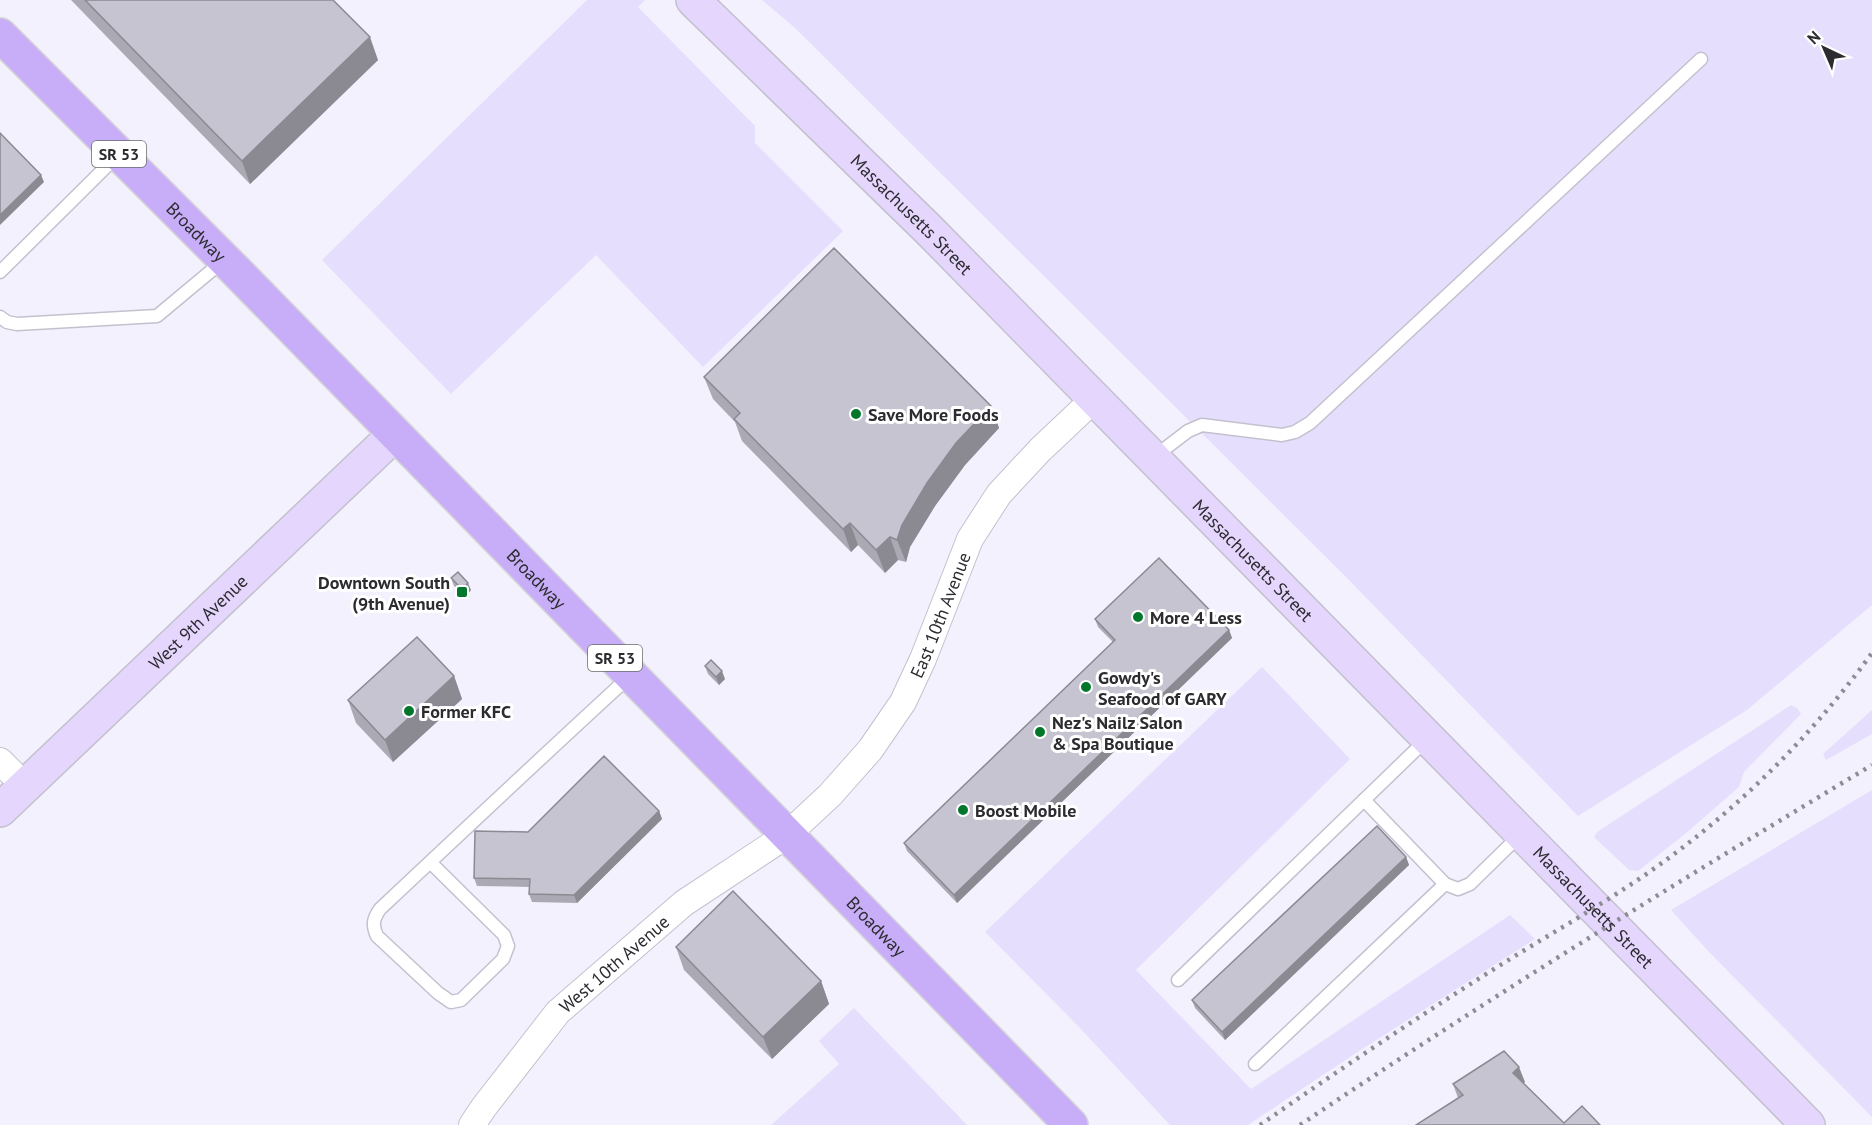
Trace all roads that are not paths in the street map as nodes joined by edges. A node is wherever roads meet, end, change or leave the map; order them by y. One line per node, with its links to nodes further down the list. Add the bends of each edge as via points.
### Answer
1 (693, 0): 8 (street, Massachusetts Street)
2 (0, 35): 4 (main road, Broadway / SR 53)
3 (1701, 59): 10 (lane, via 1310,423 1282,435 1202,426 1188,431)
4 (119, 154): 5 (main road, Broadway / SR 53); 6 (lane)
5 (225, 260): 7 (lane, via 157,316 17,324); 9 (main road, Broadway / SR 53)
6 (0, 272)
7 (0, 317)
8 (1095, 398): 10 (street, Massachusetts Street); 18 (street, East 10th Avenue, via 999,494 970,539 903,702 870,750)
9 (395, 434): 11 (main road, Broadway / SR 53); 14 (street, West 9th Avenue)
10 (1153, 458): 12 (street, Massachusetts Street)
11 (631, 675): 18 (main road, Broadway / SR 53); 19 (lane)
12 (1428, 738): 15 (lane); 17 (street, Massachusetts Street)
13 (0, 761): 14 (street)
14 (25, 786): 16 (street, West 9th Avenue)
15 (1364, 800): 20 (lane); 21 (lane)
16 (0, 810)
17 (1522, 834): 20 (lane, via 1470,884 1458,889); 25 (street, Massachusetts Street)
18 (788, 835): 23 (street, West 10th Avenue, via 684,903 558,1012); 24 (main road, Broadway / SR 53)
19 (430, 862): 19 (lane, via 504,935 508,946 503,959 461,1000 451,1002 377,936 374,927 380,909)
20 (1444, 884): 22 (lane)
21 (1178, 980)
22 (1255, 1064)
23 (472, 1125)
24 (1071, 1125)
25 (1808, 1125)

